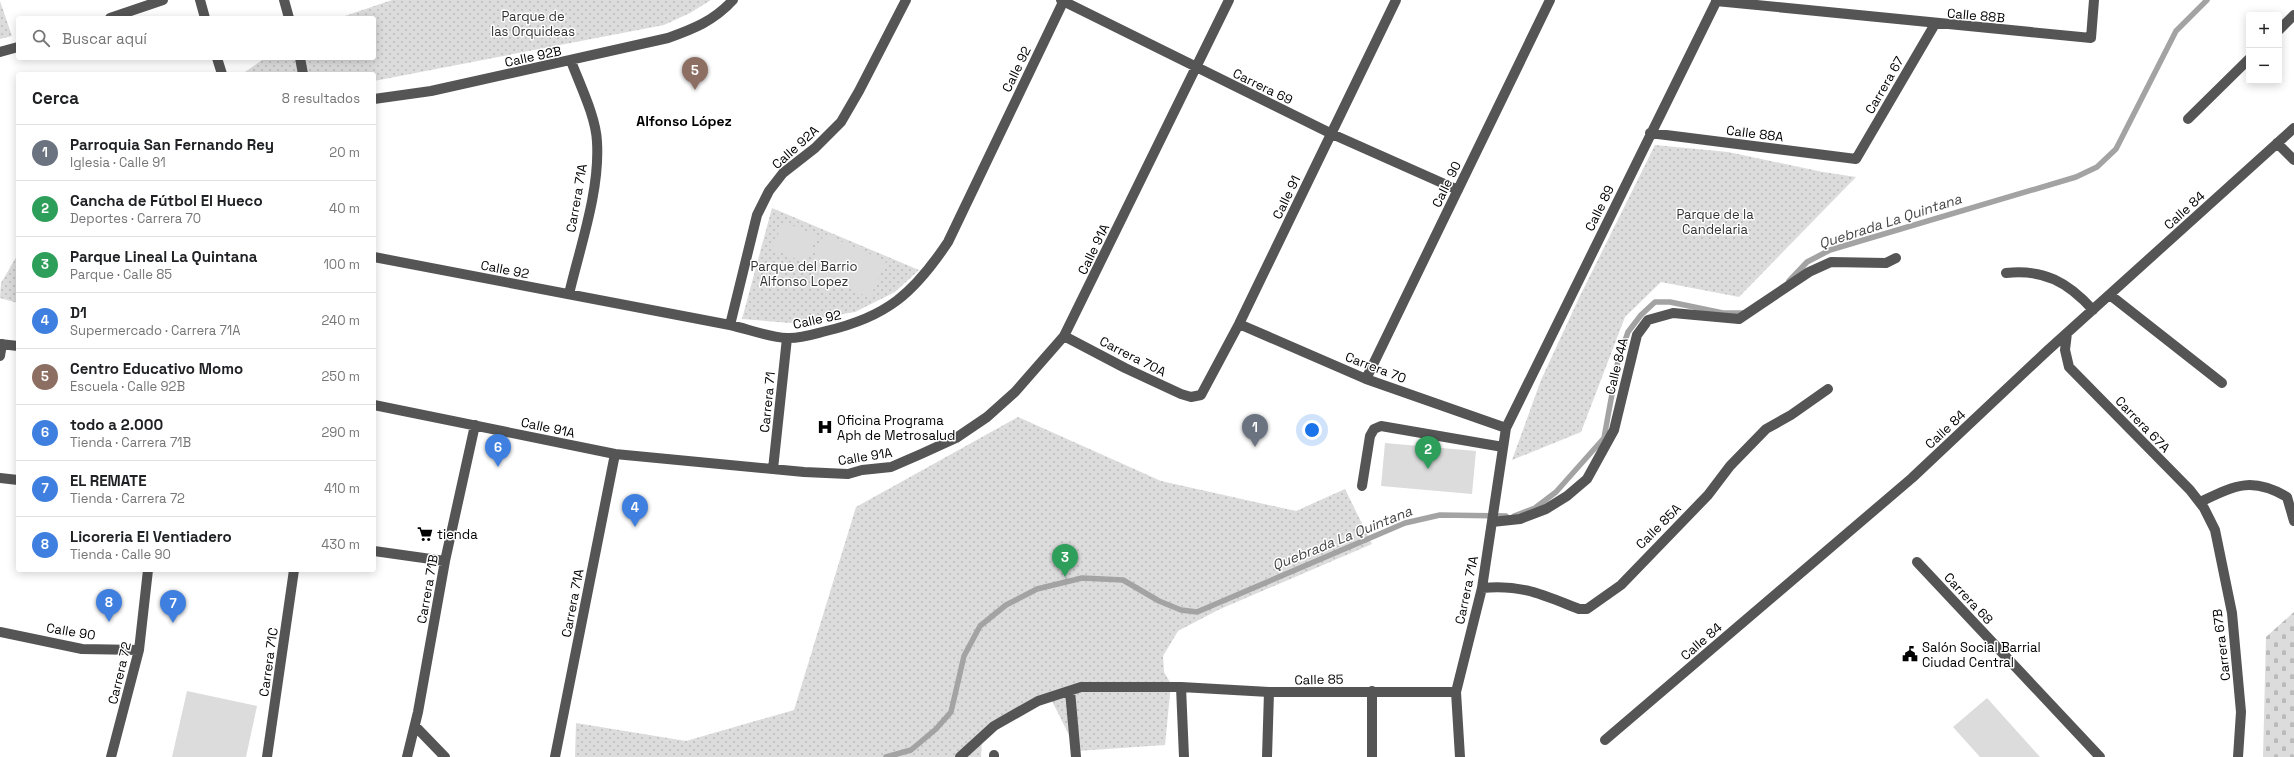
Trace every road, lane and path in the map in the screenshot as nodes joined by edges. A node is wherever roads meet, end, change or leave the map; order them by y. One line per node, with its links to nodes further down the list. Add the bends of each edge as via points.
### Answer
1 (163, 0): 13 (street)
2 (200, 0): 14 (street)
3 (284, 0): 15 (street)
4 (733, 0): 19 (street, Calle 92B, via 721,13 698,27 668,38)
5 (906, 0): 39 (street, Calle 92A, via 841,122 815,148 783,173 769,191 757,215)
6 (1062, 0): 21 (street, Carrera 69); 42 (street, Calle 92, via 948,242 931,268 888,309 841,328)
7 (1229, 0): 21 (street, Calle 91A)
8 (1396, 0): 27 (street, Calle 91)
9 (1550, 0): 31 (street, Calle 90)
10 (2094, 0): 16 (street, Calle 88B, via 2091,38)
11 (1716, 1): 16 (street, Calle 88B); 26 (street, Calle 89)
12 (2294, 15): 17 (street)
13 (116, 16)
14 (204, 16)
15 (289, 16)
16 (1935, 24): 29 (street, Carrera 67)
17 (2282, 27)
18 (218, 60): 22 (street)
19 (572, 60): 23 (street, Calle 92B, via 431,91); 35 (street, Carrera 71A, via 592,118 597,141 593,189)
20 (2246, 63): 24 (street)
21 (1197, 68): 27 (street, Carrera 69); 41 (street, Calle 91A)
22 (221, 72)
23 (376, 99)
24 (2188, 119)
25 (2294, 128): 28 (street, Calle 84)
26 (1650, 133): 29 (street, Calle 88A); 52 (street, Calle 89)
27 (1332, 134): 31 (street, Carrera 69); 38 (street, Calle 91)
28 (2277, 143): 30 (street); 36 (street, Calle 84)
29 (1856, 159)
30 (2294, 160)
31 (1458, 190): 46 (street, Calle 90)
32 (376, 257): 35 (street, Calle 92)
33 (1896, 258): 61 (street, Calle 84A, via 1886,263 1831,262 1809,272 1738,319 1673,313 1648,320 1637,335 1614,430 1588,479 1546,509 1520,519)
34 (2006, 273): 37 (street, via 2023,271 2054,278 2071,288)
35 (569, 294): 39 (street, Calle 92)
36 (2110, 295): 37 (street, Calle 84); 47 (street)
37 (2093, 310): 40 (street, Calle 84)
38 (1239, 324): 46 (street, Carrera 70); 49 (street, Calle 91, via 1201,395)
39 (730, 325): 42 (street, Calle 92)
40 (2067, 333): 59 (street, Carrera 67A, via 2065,350 2069,367); 77 (street, Calle 84, via 1912,478)
41 (1064, 336): 49 (street, Carrera 70A, via 1125,368); 55 (street, Calle 91A, via 1015,392 987,417 956,438 891,467 848,474)
42 (787, 338): 55 (street, Carrera 71)
43 (1, 344): 44 (street); 45 (street)
44 (16, 346)
45 (0, 356)
46 (1366, 379): 52 (street, Carrera 70)
47 (2222, 383)
48 (1828, 388): 68 (street, Calle 85A, via 1791,415 1766,429 1730,466 1708,495 1621,585 1587,609 1579,609 1525,589 1504,586)
49 (1191, 397)
50 (376, 405): 51 (street, Calle 91A)
51 (475, 425): 54 (street, Calle 91A); 64 (street, Carrera 71B)
52 (1506, 428): 53 (street, Carrera 71A)
53 (1503, 447): 58 (street, via 1381,426 1374,429 1370,436); 61 (street, Carrera 71A)
54 (615, 454): 55 (street, Calle 91A); 82 (street, Carrera 71A)
55 (774, 469)
56 (0, 478): 57 (street)
57 (16, 480)
58 (1362, 486)
59 (2200, 502): 60 (street, via 2235,485 2257,484 2287,497); 62 (street, Carrera 67A)
60 (2294, 521)
61 (1492, 522): 68 (street, Carrera 71A)
62 (2215, 530): 90 (street, Carrera 67B, via 2233,627 2241,712)
63 (376, 551): 64 (street)
64 (445, 561): 76 (street, Carrera 71B)
65 (1917, 562): 89 (street, Carrera 68)
66 (148, 572): 70 (street, Carrera 72)
67 (294, 572): 79 (street, Carrera 71C)
68 (1482, 588): 75 (street, Carrera 71A)
69 (0, 632): 70 (street, Calle 90, via 82,649)
70 (139, 650): 78 (street, Carrera 72)
71 (1182, 687): 72 (street, Calle 85, via 1081,688); 73 (street, Calle 85); 85 (street)
72 (1070, 691): 83 (street, Calle 85, via 1038,701 994,726); 84 (street)
73 (1270, 692): 74 (street, Calle 85); 86 (street)
74 (1372, 692): 75 (street, Calle 85); 87 (street)
75 (1456, 692): 88 (street, Carrera 71A)
76 (415, 726): 80 (street, Carrera 71B); 81 (street)
77 (1605, 740)
78 (111, 757)
79 (267, 757)
80 (406, 757)
81 (445, 757)
82 (555, 757)
83 (960, 757)
84 (1076, 757)
85 (1184, 757)
86 (1267, 757)
87 (1372, 757)
88 (1460, 757)
89 (2100, 757)
90 (2238, 757)

